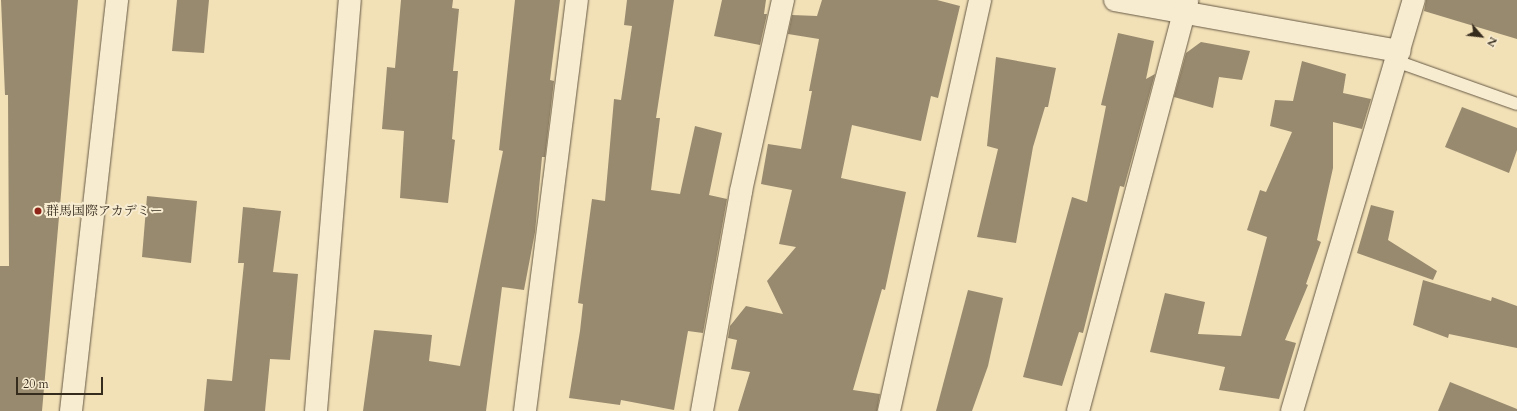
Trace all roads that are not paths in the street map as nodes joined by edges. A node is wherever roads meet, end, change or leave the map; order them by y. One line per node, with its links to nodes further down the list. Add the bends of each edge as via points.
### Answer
1 (117, 0): 11 (street)
2 (350, 0): 12 (street)
3 (577, 0): 13 (street)
4 (783, 0): 14 (street, via 741,191)
5 (980, 0): 15 (street)
6 (1115, 0): 8 (street)
7 (1414, 0): 9 (street)
8 (1184, 6): 9 (street); 16 (street)
9 (1398, 56): 10 (lane); 17 (street)
10 (1517, 104)
11 (71, 411)
12 (316, 411)
13 (525, 411)
14 (702, 411)
15 (889, 411)
16 (1078, 411)
17 (1292, 411)

